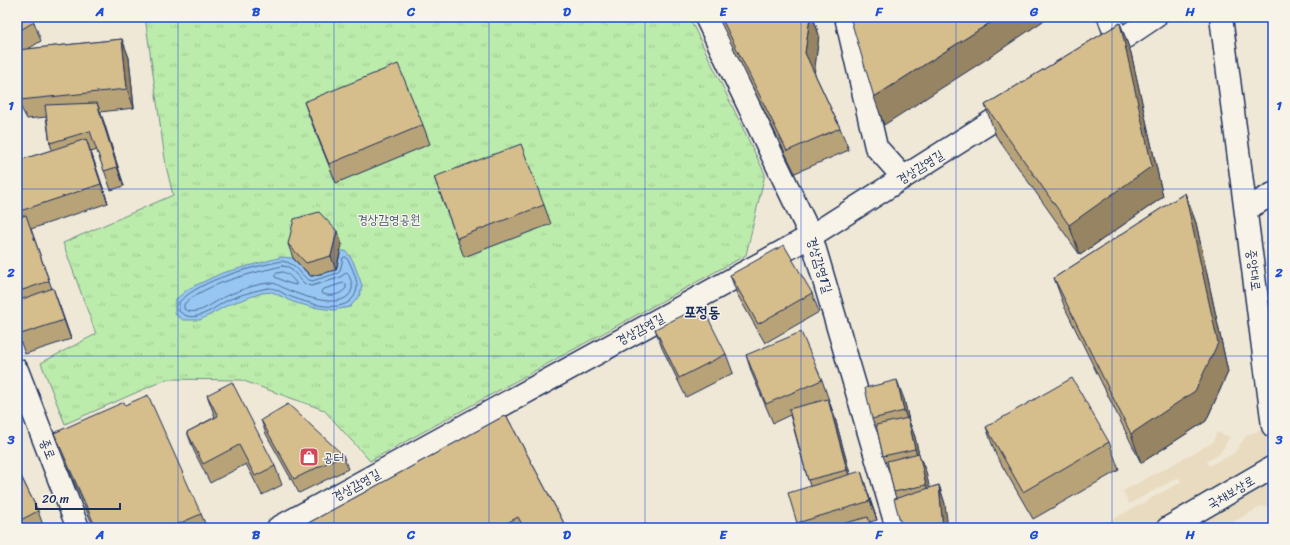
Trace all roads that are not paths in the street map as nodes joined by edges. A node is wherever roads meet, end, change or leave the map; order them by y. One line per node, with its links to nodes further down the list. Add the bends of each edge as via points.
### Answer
1 (706, 17): 12 (street, 경상감영1길)
2 (846, 17): 9 (street, via 876,147)
3 (1109, 17): 6 (street)
4 (1155, 17): 6 (street)
5 (1221, 17): 11 (street, 중앙대로)
6 (1118, 42): 7 (street)
7 (1085, 64)
8 (1031, 97): 9 (street, 경상감영길)
9 (903, 177): 12 (street, 경상감영길)
10 (1273, 194): 11 (street)
11 (1246, 209): 14 (street, 중앙대로)
12 (811, 236): 17 (street, 경상감영길); 18 (street, 경상감영1길)
13 (17, 370): 16 (street, 종로)
14 (1273, 426)
15 (1273, 468): 19 (street, 국채보상로)
16 (78, 528)
17 (278, 528)
18 (897, 528)
19 (1168, 528)

